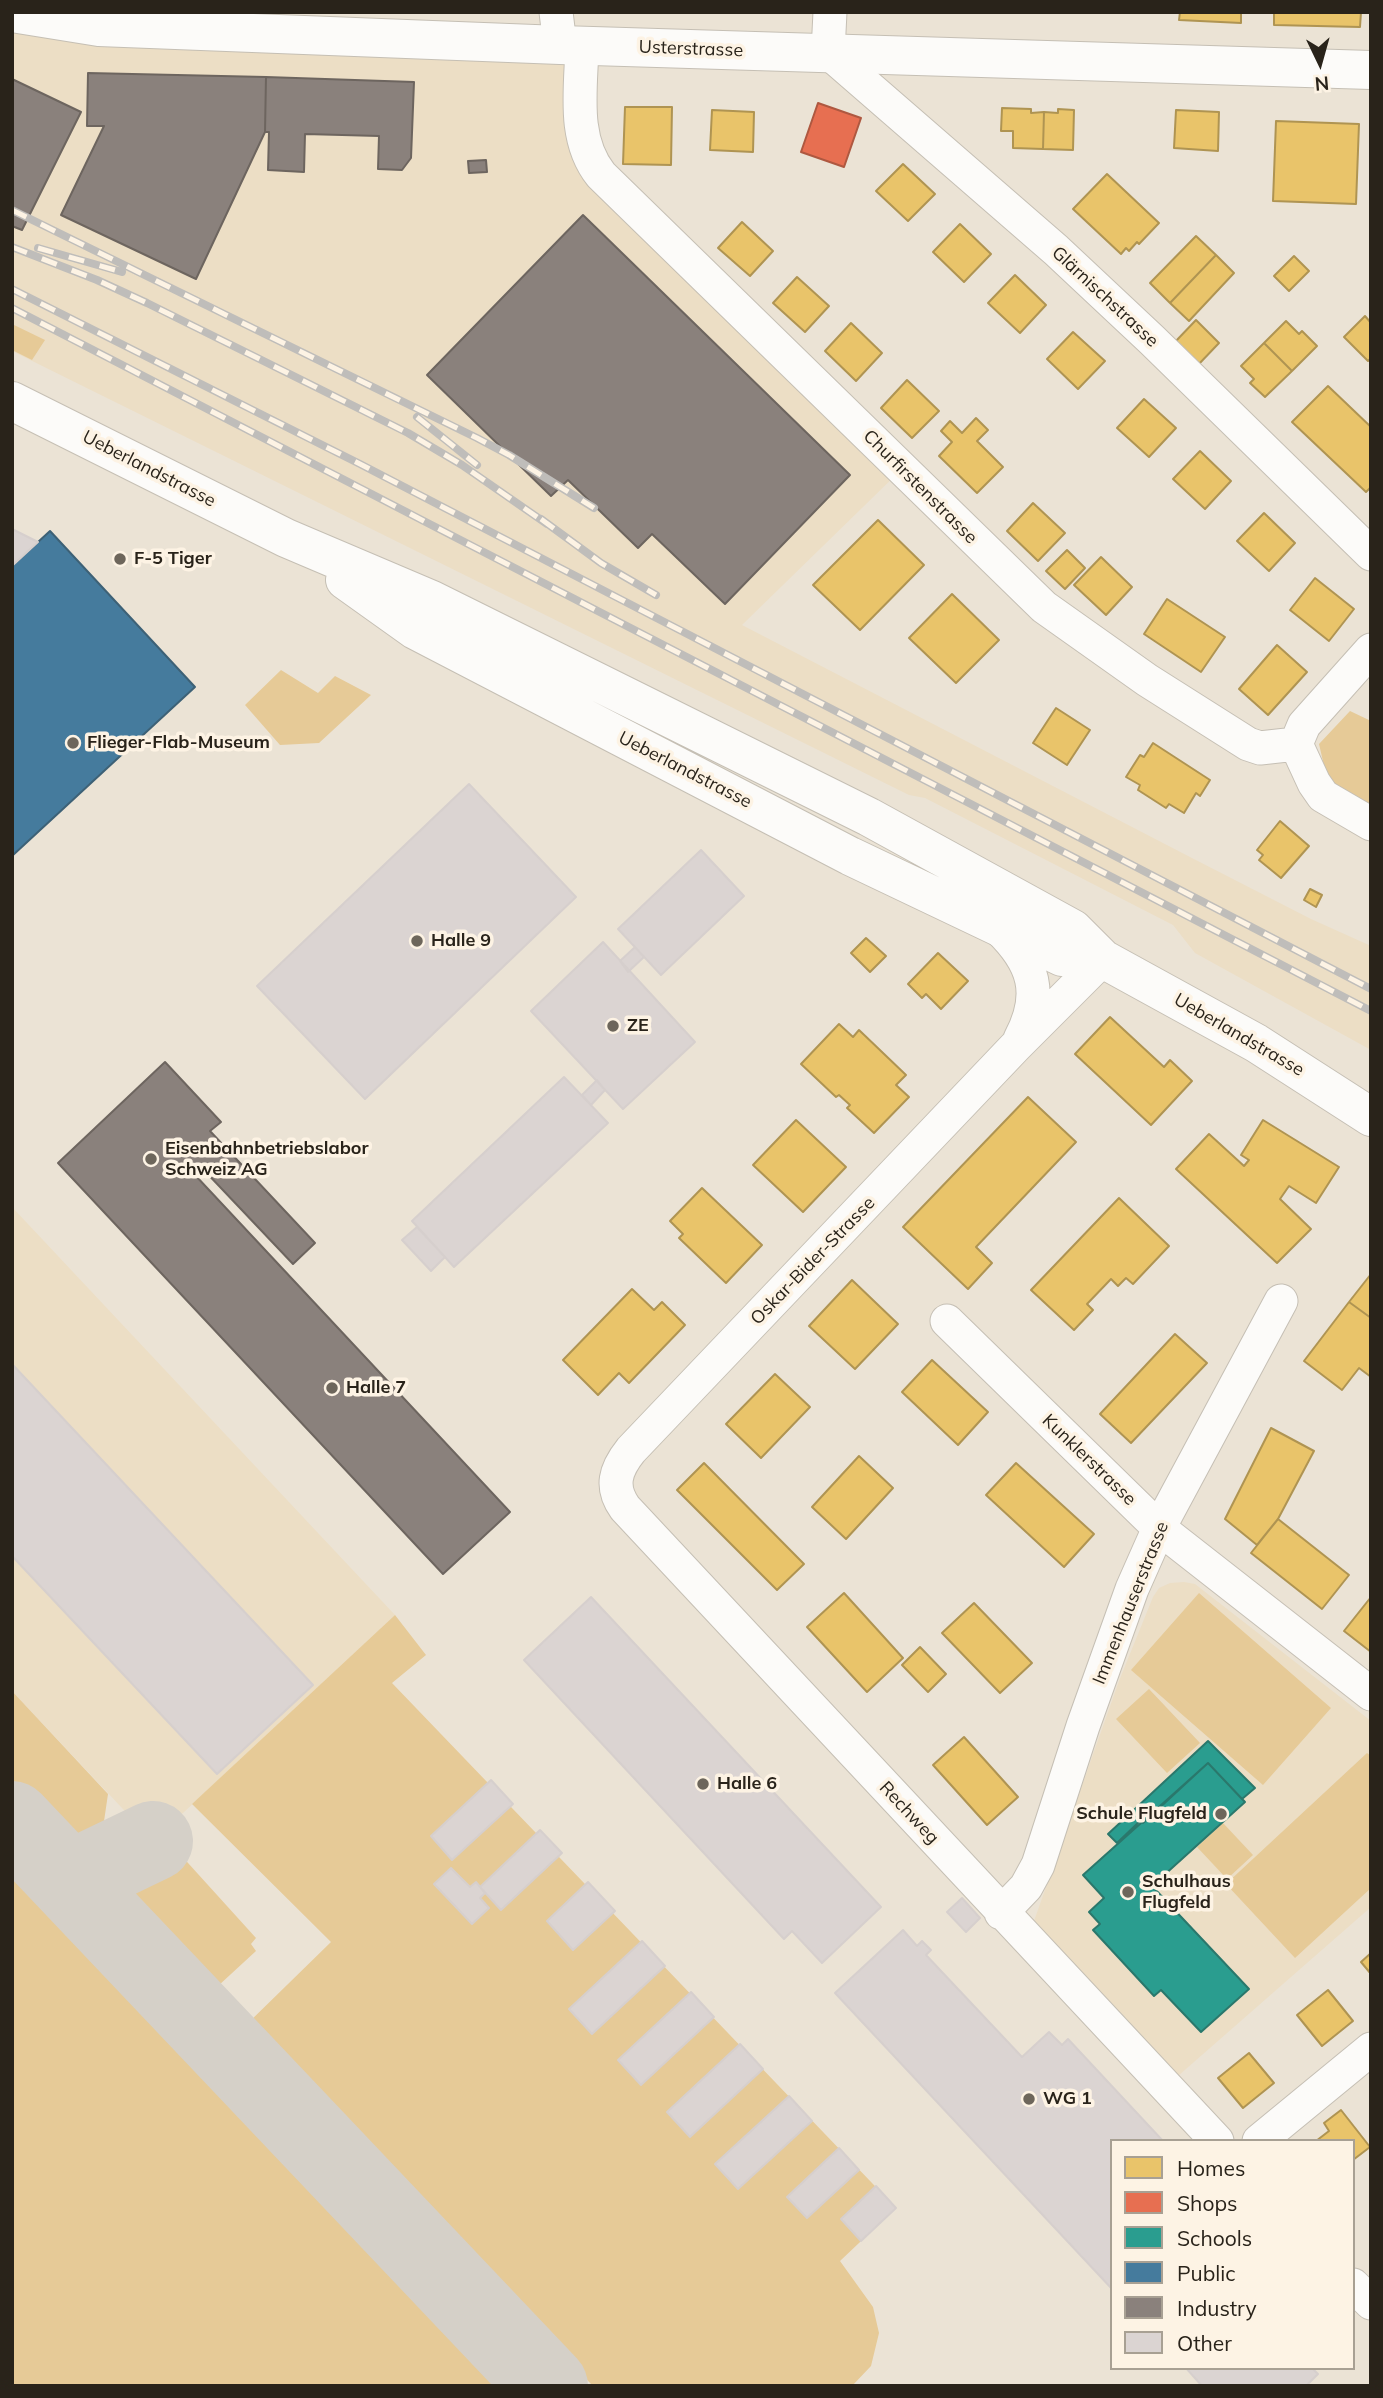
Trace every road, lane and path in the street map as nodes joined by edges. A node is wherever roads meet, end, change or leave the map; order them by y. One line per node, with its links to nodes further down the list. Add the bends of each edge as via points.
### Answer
1 (830, 12): 4 (street)
2 (12, 13): 3 (main road, Usterstrasse, via 99,27)
3 (566, 34): 4 (main road, Usterstrasse); 10 (street, Churfirstenstrasse, via 583,139 590,161 601,175 967,534 1044,607 1158,688 1248,744 1260,748)
4 (828, 52): 5 (main road, Usterstrasse); 8 (street, Glärnischstrasse, via 1065,259)
5 (1371, 70)
6 (12, 401): 7 (main road, Ueberlandstrasse)
7 (286, 538): 12 (main road, Ueberlandstrasse, via 415,630); 13 (main road, Ueberlandstrasse, via 432,600 793,778 1073,929)
8 (1371, 554)
9 (1371, 650): 10 (street, via 1304,724)
10 (1296, 744): 11 (street, via 1323,796)
11 (1371, 824)
12 (999, 929): 13 (main road, Ueberlandstrasse, via 1062,957); 14 (street, Oskar-Bider-Strasse, via 1018,950 1032,981 1032,1007)
13 (1103, 960): 14 (street, Oskar-Bider-Strasse); 15 (main road, Ueberlandstrasse, via 1256,1043)
14 (1015, 1047): 18 (street, Oskar-Bider-Strasse, via 631,1450)
15 (1371, 1117)
16 (1281, 1301): 19 (street, Immenhauserstrasse)
17 (947, 1321): 19 (street, Kunklerstrasse)
18 (615, 1477): 21 (street, Rechweg, via 625,1508)
19 (1159, 1528): 20 (street, Kunklerstrasse); 21 (street, Immenhauserstrasse, via 1132,1589 1038,1865 1026,1887)
20 (1371, 1694)
21 (1001, 1913): 23 (street, Rechweg)
22 (1371, 2049): 24 (street)
23 (1215, 2139)
24 (1261, 2139)
25 (1355, 2287): 26 (street)
26 (1371, 2304)

